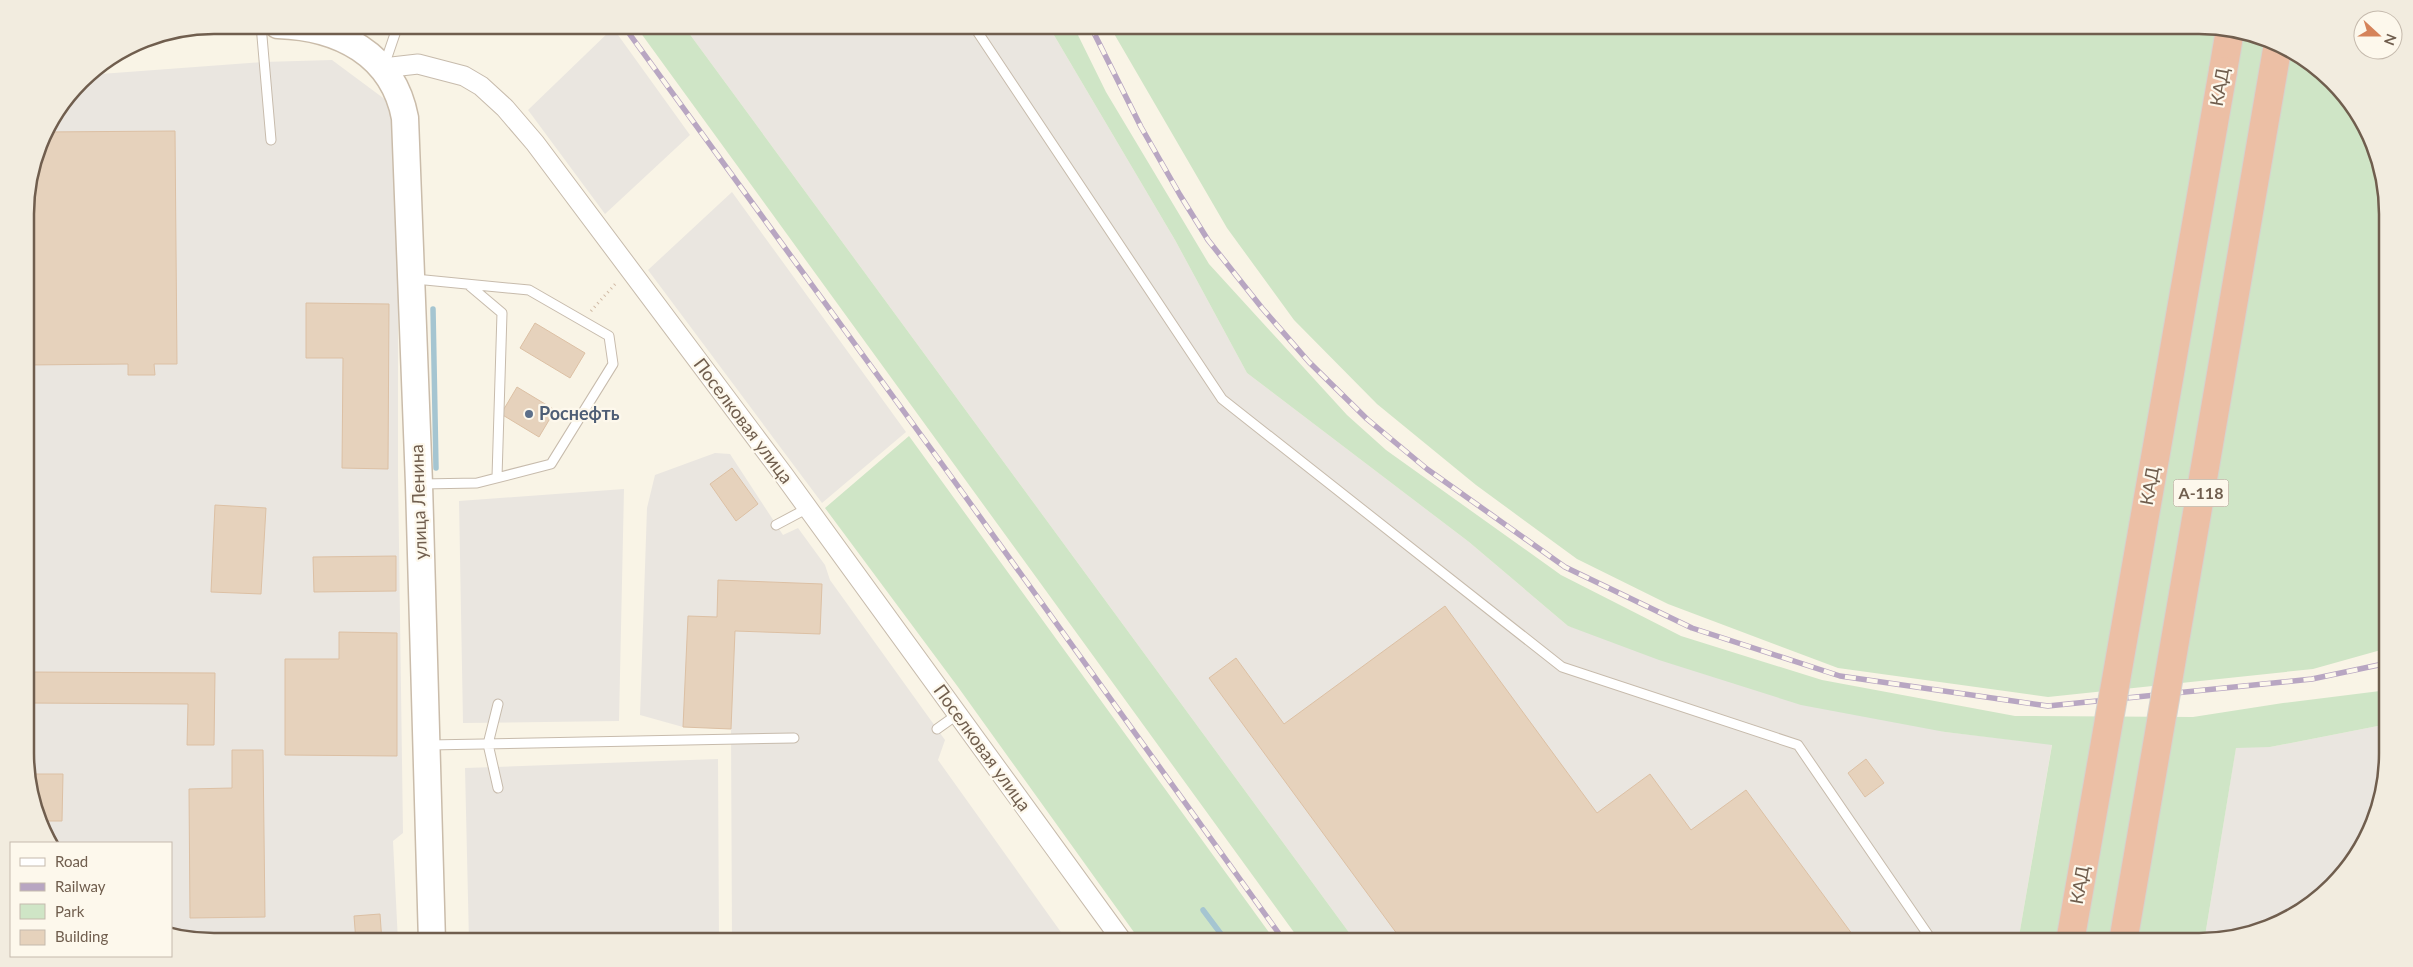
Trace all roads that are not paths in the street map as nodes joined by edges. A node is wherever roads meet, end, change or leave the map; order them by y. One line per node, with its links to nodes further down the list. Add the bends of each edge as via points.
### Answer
1 (262, 34): 8 (lane)
2 (395, 34): 7 (lane)
3 (979, 34): 24 (lane, via 1222,399 1562,667 1798,745)
4 (357, 35): 7 (street)
5 (2229, 36): 25 (highway, КАД / А-118, bridge)
6 (2277, 51): 26 (highway, А-118, bridge)
7 (383, 68): 9 (street, улица Ленина, via 395,84 405,118); 13 (street, Поселковая улица, via 418,64 464,76 481,86 505,108)
8 (270, 140)
9 (410, 278): 10 (lane); 12 (street, улица Ленина)
10 (470, 286): 11 (lane, via 502,313); 11 (lane, via 529,290 609,336 613,364 551,464)
11 (497, 478): 12 (lane, via 477,483)
12 (419, 484): 19 (street, улица Ленина)
13 (808, 508): 14 (lane); 16 (street, Поселковая улица)
14 (776, 524)
15 (498, 704): 20 (lane)
16 (958, 714): 17 (lane); 23 (street, Поселковая улица)
17 (937, 730)
18 (794, 738): 20 (lane)
19 (426, 744): 20 (lane); 22 (street, улица Ленина)
20 (488, 744): 21 (lane)
21 (498, 788)
22 (432, 933)
23 (1116, 933)
24 (1927, 933)
25 (2072, 933)
26 (2125, 933)

